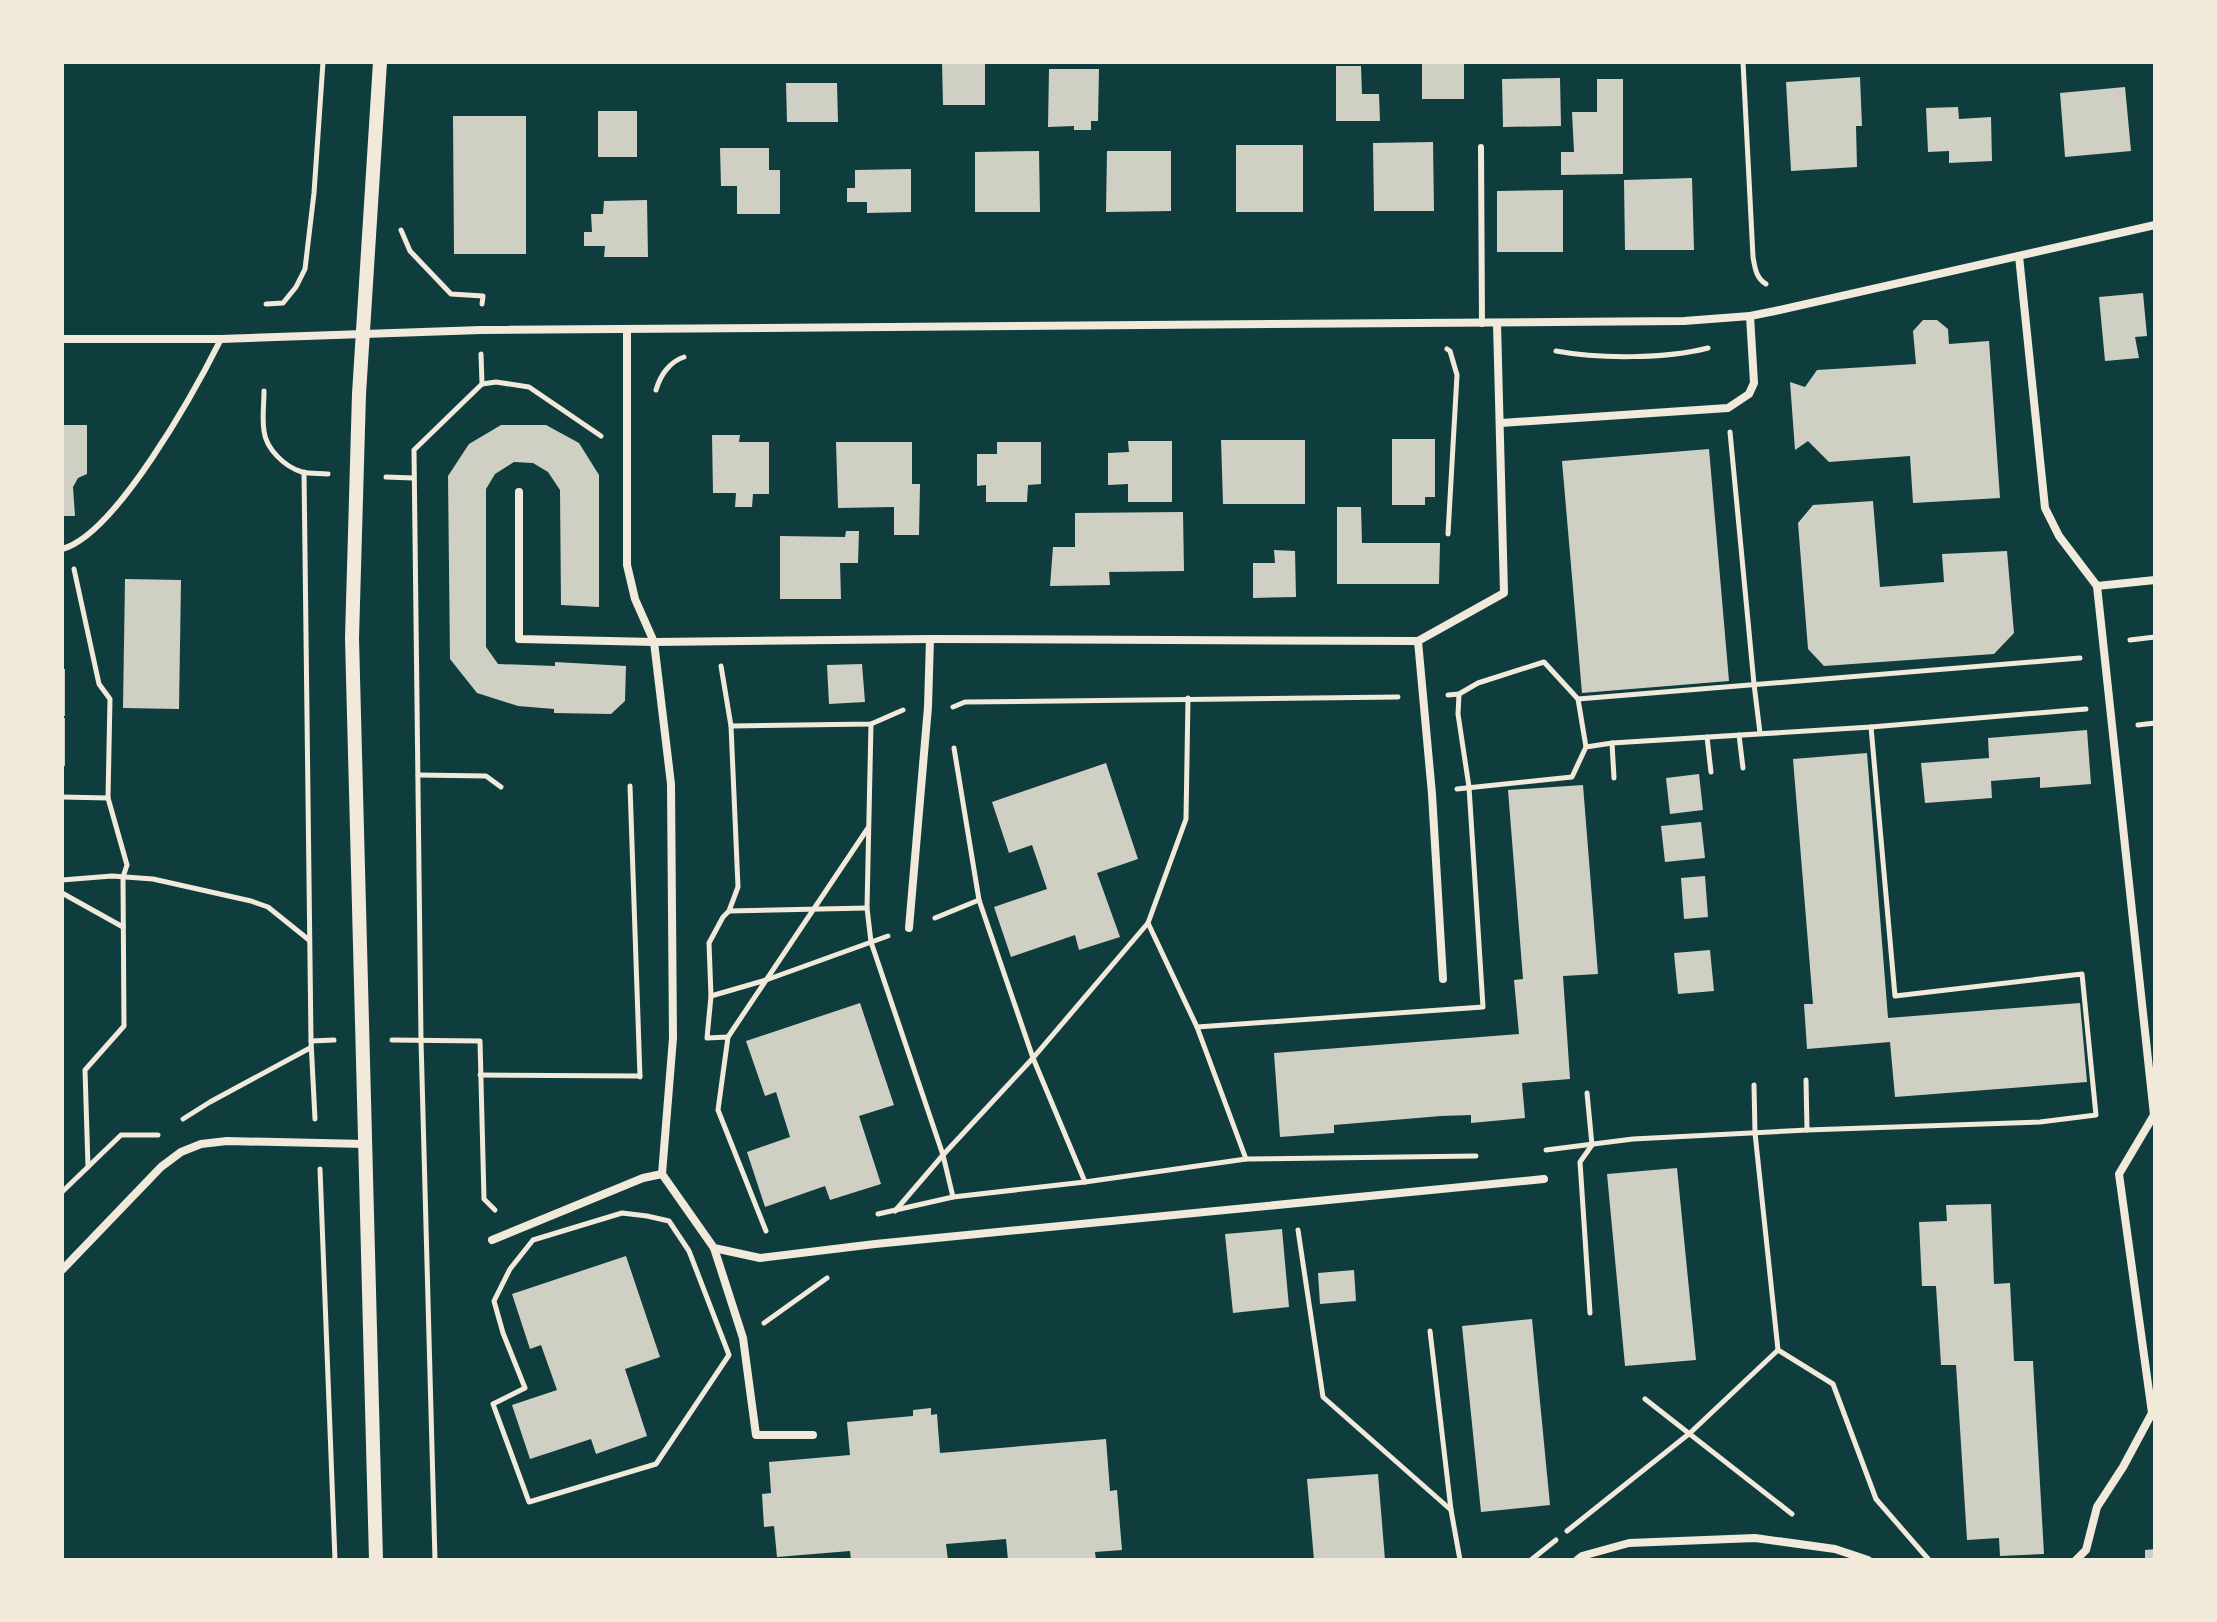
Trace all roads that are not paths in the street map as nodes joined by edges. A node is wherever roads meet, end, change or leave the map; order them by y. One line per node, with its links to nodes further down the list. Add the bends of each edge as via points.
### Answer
1 (380, 62): 9 (street)
2 (1481, 147): 7 (lane)
3 (2155, 225): 4 (street)
4 (2019, 256): 5 (street); 16 (street, via 2045,508)
5 (1750, 316): 6 (street); 12 (street, via 1754,383 1749,394 1728,408)
6 (1497, 323): 7 (street); 12 (street)
7 (1482, 324): 8 (street)
8 (627, 329): 9 (street); 19 (street, via 627,565)
9 (362, 334): 11 (street); 23 (street, via 352,638)
10 (62, 339): 11 (street)
11 (221, 339): 14 (lane, via 197,386 107,519)
12 (1501, 423): 18 (street, via 1504,593)
13 (519, 492): 19 (street, via 519,639)
14 (66, 548)
15 (2155, 580): 16 (street)
16 (2097, 586): 22 (street)
17 (930, 639): 18 (street); 19 (street); 20 (street)
18 (1418, 641): 21 (street)
19 (654, 642): 24 (street, via 671,784 673,1038)
20 (909, 928)
21 (1443, 979)
22 (2155, 1115): 33 (street, via 2119,1174 2152,1413 2097,1507 2086,1550)
23 (365, 1144): 28 (street, via 227,1141 181,1152); 30 (street)
24 (662, 1174): 26 (street); 27 (street)
25 (1544, 1179): 27 (street, via 760,1258)
26 (492, 1240)
27 (714, 1248): 29 (street, via 743,1338 756,1435)
28 (62, 1270)
29 (813, 1435)
30 (376, 1560)
31 (1577, 1560): 32 (street, via 1629,1543 1755,1538 1835,1549)
32 (1868, 1560)
33 (2076, 1560)

